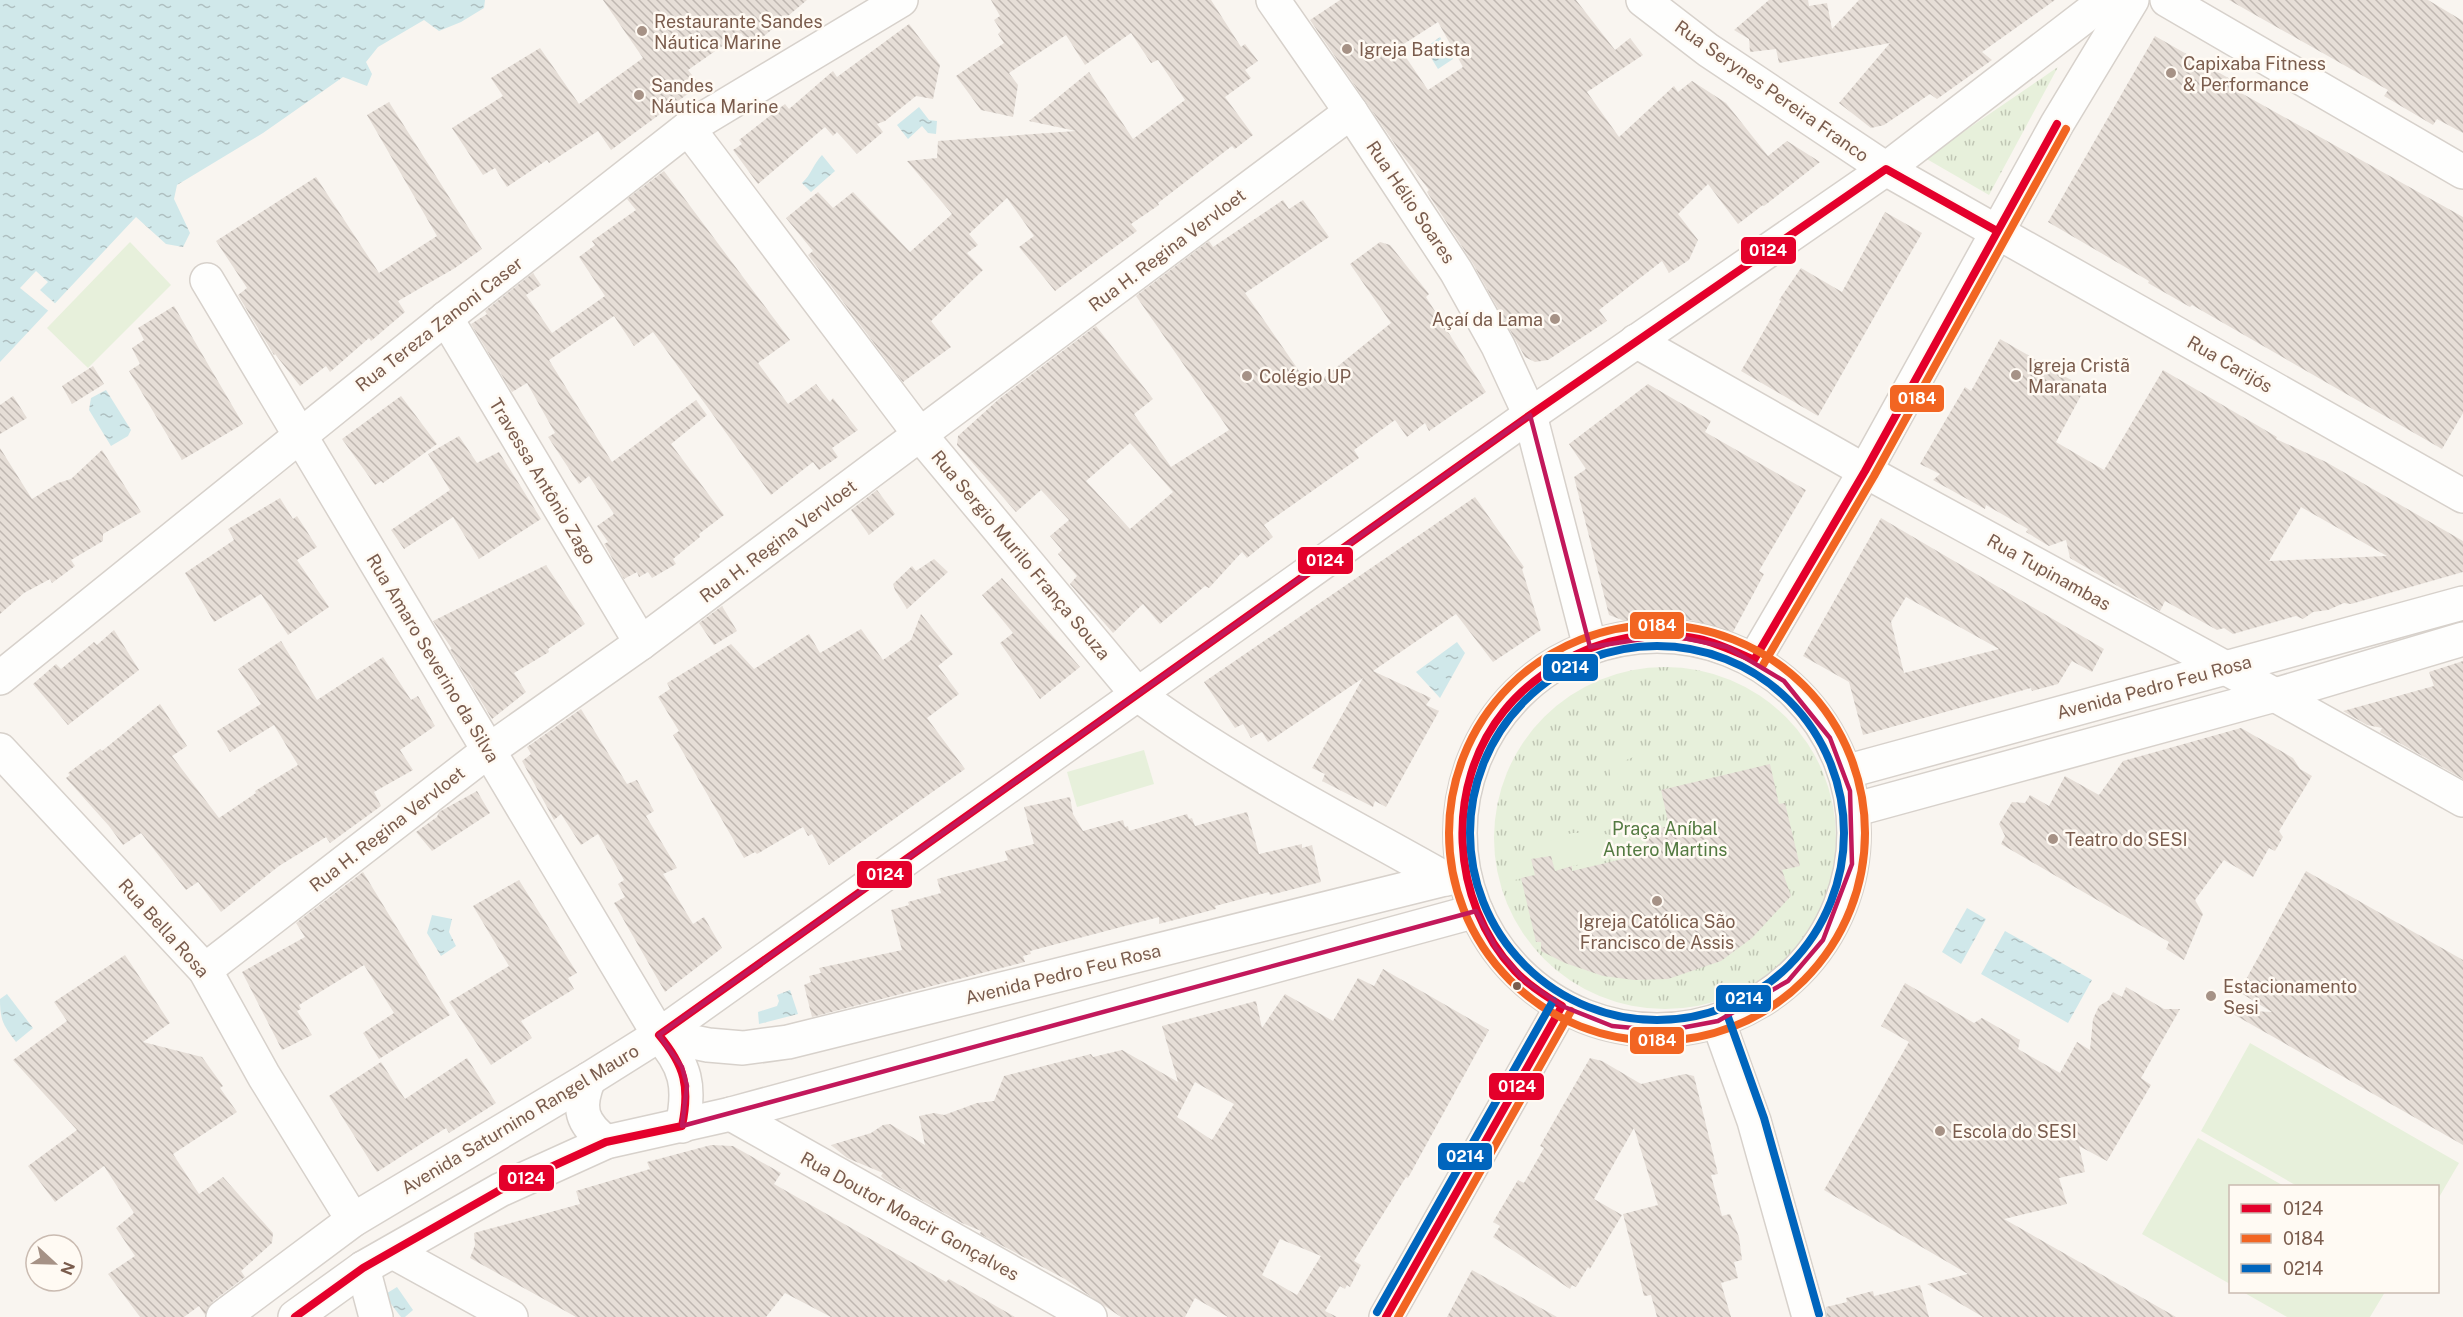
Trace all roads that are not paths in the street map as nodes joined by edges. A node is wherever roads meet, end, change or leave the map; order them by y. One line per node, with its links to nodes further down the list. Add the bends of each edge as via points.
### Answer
1 (901, 0): 8 (street, Rua Tereza Zanoni Caser)
2 (1644, 0): 9 (street, Rua Serynes Pereira Franco, via 1728,64)
3 (2106, 0): 9 (street, Avenida Saturnino Rangel Mauro)
4 (2132, 0): 11 (street)
5 (2167, 0): 10 (street)
6 (1283, 4): 7 (street, Rua Hélio Soares)
7 (1351, 112): 15 (street, Rua Hélio Soares, via 1456,271 1498,346); 17 (street, Rua H. Regina Vervloet)
8 (688, 128): 13 (street, Rua Tereza Zanoni Caser); 17 (street, Rua Sergio Murilo França Souza)
9 (1886, 169): 11 (street, Rua Serynes Pereira Franco); 14 (street, Avenida Saturnino Rangel Mauro)
10 (2463, 172)
11 (1997, 231): 18 (street); 19 (street, Rua Carijós)
12 (207, 280): 16 (street, Rua Amaro Severino da Silva)
13 (446, 318): 16 (street, Rua Tereza Zanoni Caser); 22 (street, Travessa Antônio Zago)
14 (1636, 341): 15 (street, Avenida Saturnino Rangel Mauro); 18 (street, Rua Tupinambas)
15 (1530, 415): 23 (street, Rua Hélio Soares); 27 (street, Avenida Saturnino Rangel Mauro)
16 (300, 435): 26 (street, Rua Tereza Zanoni Caser); 30 (street, Rua Amaro Severino da Silva)
17 (921, 436): 22 (street, Rua H. Regina Vervloet); 27 (street, Rua Sergio Murilo França Souza)
18 (1865, 471): 24 (street); 25 (street, Rua Tupinambas)
19 (2463, 496)
20 (2463, 603): 25 (street, Avenida Pedro Feu Rosa)
21 (2463, 639): 28 (street)
22 (641, 643): 30 (street, Rua H. Regina Vervloet)
23 (1590, 647): 24 (street, via 1615,639 1670,635 1727,647); 34 (street, via 1546,670 1515,696 1496,719 1469,773 1462,802)
24 (1754, 660): 31 (street, via 1784,681 1810,707)
25 (2224, 667): 28 (street, Rua Tupinambas); 31 (street, Avenida Pedro Feu Rosa)
26 (0, 678)
27 (1137, 694): 34 (street, Rua Sergio Murilo França Souza, via 1181,727 1239,762); 39 (street, Avenida Saturnino Rangel Mauro)
28 (2276, 694): 32 (street, Rua Tupinambas); 33 (street)
29 (0, 750): 36 (street, Rua Bella Rosa)
30 (488, 751): 36 (street, Rua H. Regina Vervloet); 39 (street, Rua Amaro Severino da Silva)
31 (1845, 772): 33 (street)
32 (2463, 800)
33 (1853, 810): 38 (street, via 1852,864 1846,891 1823,940 1788,981 1751,1006)
34 (1455, 877): 35 (street); 39 (street, Avenida Pedro Feu Rosa, via 788,1042 743,1048)
35 (1476, 911): 37 (street, via 1509,965); 41 (street)
36 (205, 970): 44 (street, Rua Bella Rosa, via 264,1076)
37 (1562, 1006): 38 (street, via 1586,1018 1638,1030 1692,1028); 53 (street)
38 (1718, 1021): 54 (street, via 1754,1121)
39 (659, 1035): 40 (street, Avenida Saturnino Rangel Mauro); 42 (street, via 682,1067 687,1096)
40 (589, 1079): 43 (street, via 582,1096 583,1114 591,1131); 44 (street, Avenida Saturnino Rangel Mauro)
41 (731, 1114): 42 (street); 52 (street, Rua Doutor Moacir Gonçalves)
42 (682, 1126): 43 (street)
43 (606, 1142): 45 (street, via 500,1190)
44 (353, 1220): 48 (street, Avenida Saturnino Rangel Mauro)
45 (393, 1252): 46 (street); 51 (street)
46 (363, 1268): 47 (street); 50 (street)
47 (332, 1304): 49 (street)
48 (223, 1317)
49 (296, 1317)
50 (376, 1317)
51 (511, 1317)
52 (1090, 1317)
53 (1386, 1317)
54 (1809, 1317)

